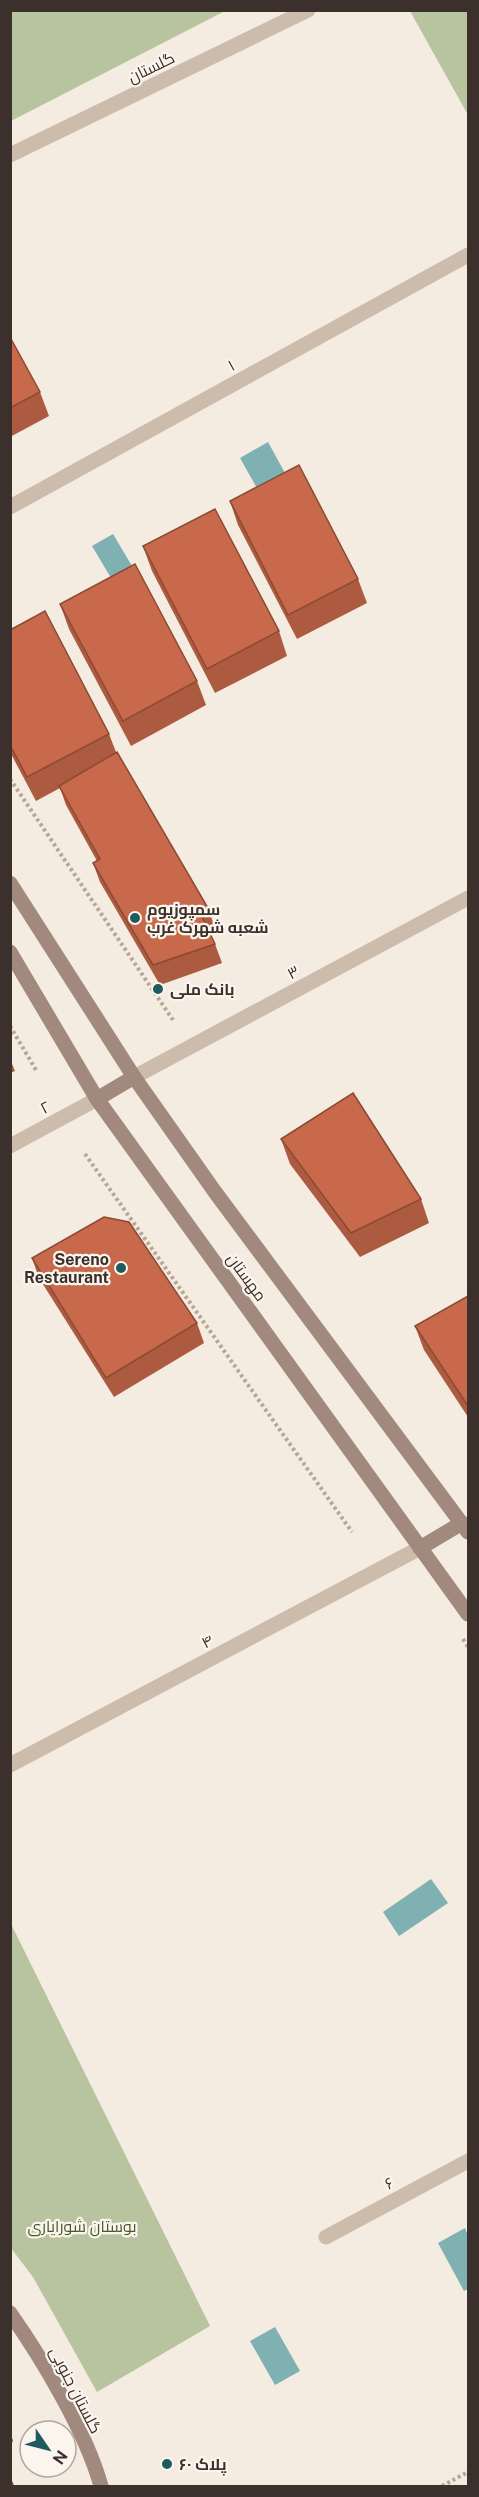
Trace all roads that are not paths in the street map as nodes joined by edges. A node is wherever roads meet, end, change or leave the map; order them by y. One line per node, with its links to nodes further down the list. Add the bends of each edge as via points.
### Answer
1 (308, 10): 2 (street, گلستان)
2 (10, 155)
3 (468, 255): 4 (street, ۱)
4 (10, 507)
5 (10, 883): 8 (street)
6 (468, 898): 8 (street, ۳)
7 (10, 952): 9 (street, مهستان)
8 (134, 1077): 9 (street); 11 (street, via 215,1192)
9 (97, 1099): 10 (street, ۲); 12 (street, مهستان)
10 (10, 1146)
11 (466, 1525): 12 (street)
12 (420, 1548): 13 (street, مهستان); 14 (street, ۴)
13 (468, 1614)
14 (10, 1765)
15 (468, 2161): 16 (street, ۶)
16 (326, 2237)
17 (10, 2313): 18 (street, گلستان جنوبی, via 33,2345 62,2400)
18 (101, 2487)

